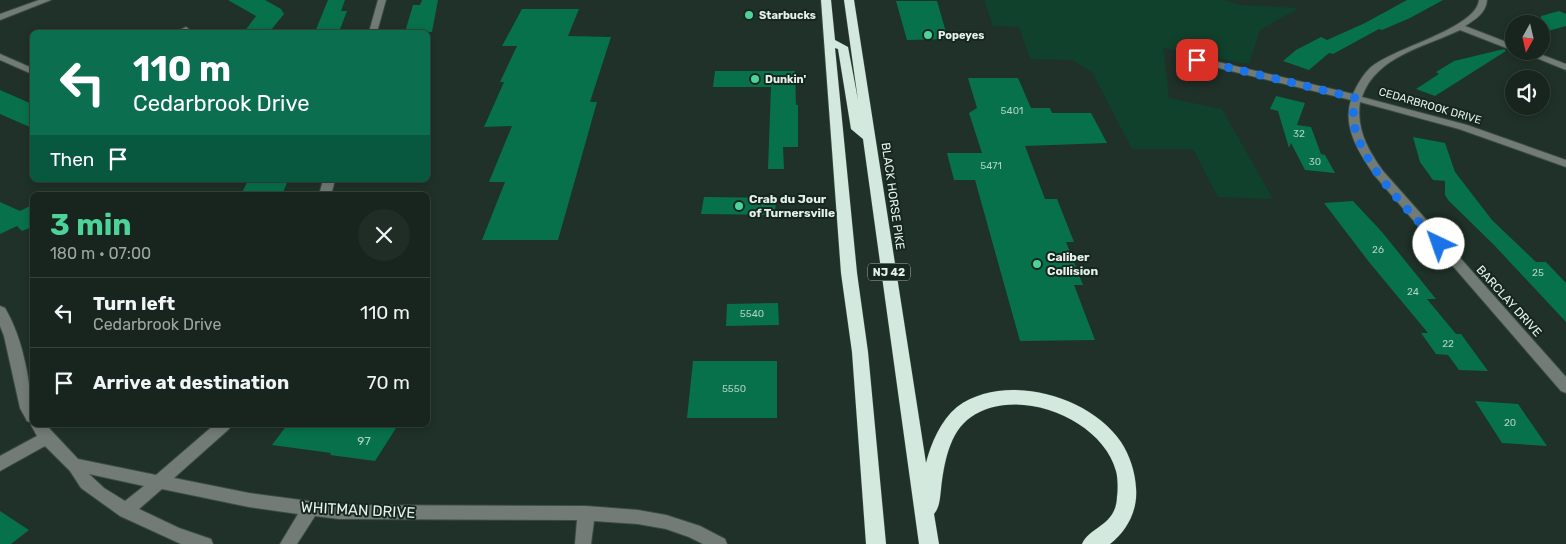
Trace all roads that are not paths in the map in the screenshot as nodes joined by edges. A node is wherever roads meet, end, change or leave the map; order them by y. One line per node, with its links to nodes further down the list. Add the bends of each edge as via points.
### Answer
1 (47, 0): 6 (street)
2 (382, 0): 8 (street)
3 (826, 0): 9 (highway, NJ 42)
4 (849, 0): 17 (highway, BLACK HORSE PIKE / NJ 42)
5 (1483, 0): 7 (street, BARCLAY DRIVE, via 1480,11)
6 (0, 17)
7 (1459, 27): 10 (street); 16 (street, BARCLAY DRIVE, via 1390,58 1363,81)
8 (374, 30)
9 (830, 42): 17 (highway, via 842,47 857,129); 35 (highway, NJ 42)
10 (1505, 45)
11 (0, 57): 15 (street)
12 (1197, 60): 16 (street, CEDARBROOK DRIVE)
13 (1547, 60): 14 (street)
14 (1566, 67)
15 (30, 70)
16 (1356, 98): 18 (street, CEDARBROOK DRIVE, via 1449,123); 20 (street, BARCLAY DRIVE, via 1353,123 1366,155 1376,169)
17 (869, 137): 30 (highway, BLACK HORSE PIKE / NJ 42)
18 (1566, 164)
19 (0, 311): 21 (street, via 11,336)
20 (1566, 387)
21 (30, 413)
22 (222, 427): 26 (street)
23 (42, 431): 24 (street); 25 (street)
24 (0, 464)
25 (74, 466): 26 (street, WHITMAN DRIVE); 28 (street, via 86,481)
26 (161, 481): 27 (street, WHITMAN DRIVE); 28 (street)
27 (310, 509): 29 (street, WHITMAN DRIVE); 32 (street)
28 (126, 511): 31 (street, via 191,541)
29 (586, 513): 33 (street); 34 (street, WHITMAN DRIVE, via 638,516 666,522)
30 (928, 536): 36 (highway, via 934,471 939,451 951,427 964,412 981,402 1019,397 1073,411 1106,436 1122,459 1128,482 1126,508 1119,522)
31 (205, 544)
32 (288, 544)
33 (583, 544)
34 (719, 544)
35 (876, 544)
36 (1092, 544)

